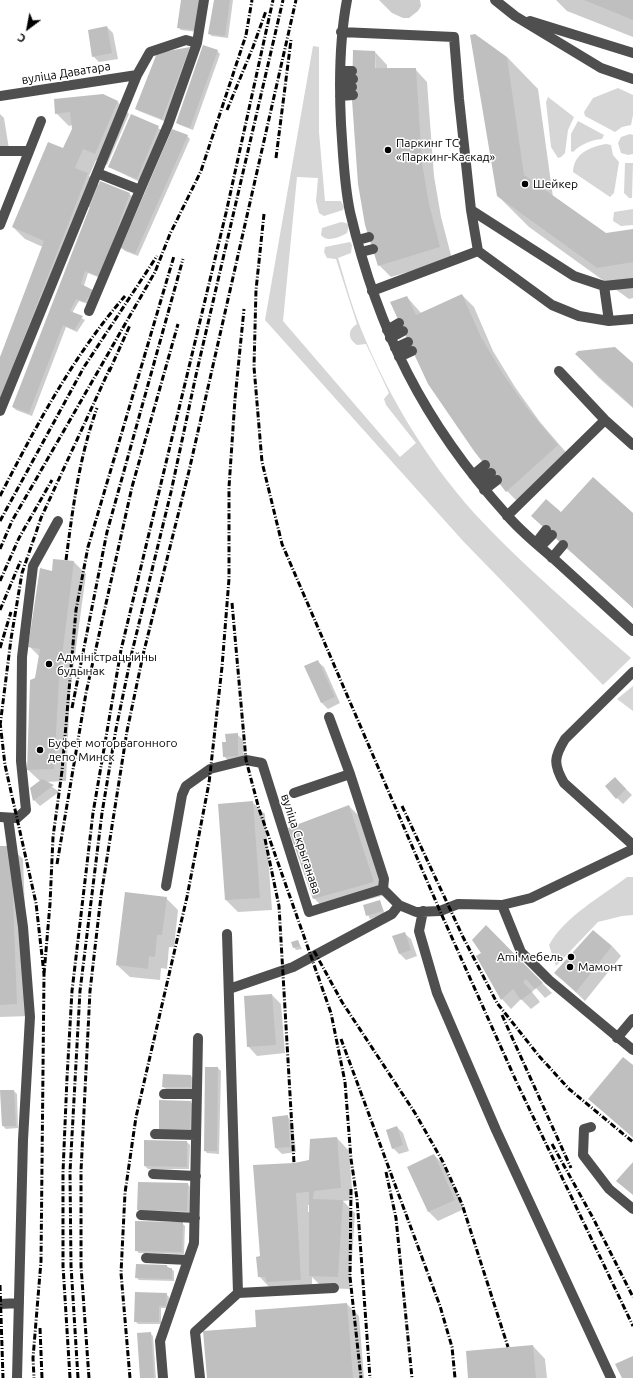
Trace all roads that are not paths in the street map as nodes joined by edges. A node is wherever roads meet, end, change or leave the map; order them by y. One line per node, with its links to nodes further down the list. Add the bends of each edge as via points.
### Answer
1 (204, 0): 6 (street)
2 (347, 0): 5 (street)
3 (495, 0): 4 (street)
4 (515, 16): 7 (street); 9 (street, via 601,68)
5 (340, 32): 10 (street); 17 (street, via 454,37)
6 (197, 43): 8 (street, via 186,40 150,52); 16 (street, via 168,125)
7 (633, 53)
8 (137, 75): 11 (street, вуліца Даватара); 15 (street)
9 (633, 79)
10 (340, 83): 10 (street, via 352,83); 20 (street, via 343,152 350,210)
11 (0, 96)
12 (41, 121): 14 (street)
13 (0, 151): 14 (street)
14 (28, 151): 18 (street)
15 (97, 173): 16 (street); 36 (street)
16 (140, 190): 27 (street)
17 (471, 210): 22 (street); 25 (street, via 574,276)
18 (0, 225)
19 (369, 237): 20 (street)
20 (358, 240): 23 (street)
21 (373, 249): 23 (street)
22 (478, 251): 26 (street); 29 (street, via 552,305 579,316)
23 (361, 252): 26 (street)
24 (633, 283): 25 (street)
25 (604, 286): 29 (street)
26 (372, 291): 31 (street)
27 (89, 311)
28 (633, 319): 29 (street)
29 (609, 321)
30 (401, 327): 31 (street)
31 (389, 334): 34 (street)
32 (408, 342): 34 (street)
33 (412, 351): 34 (street)
34 (397, 353): 39 (street, via 420,398)
35 (559, 371): 37 (street)
36 (0, 411)
37 (606, 420): 38 (street); 40 (street)
38 (633, 445)
39 (479, 482): 39 (street, via 491,473); 40 (street)
40 (507, 516): 42 (street)
41 (58, 521): 48 (street, via 34,566 22,657 21,761 26,810 17,818)
42 (543, 550): 42 (street, via 554,537); 43 (street)
43 (633, 631)
44 (633, 672): 49 (street, via 565,739 557,752 555,762 564,783)
45 (329, 717): 46 (street)
46 (350, 774): 47 (street); 52 (street, via 384,879)
47 (294, 793)
48 (4, 817): 76 (street, via 23,927 30,1017 23,1140)
49 (633, 845)
50 (633, 849): 53 (street, via 531,898)
51 (166, 886): 52 (street, вуліца Скрыганава, via 186,786 210,769 246,760 262,764 309,912)
52 (383, 889): 54 (street)
53 (502, 905): 55 (street, via 458,904 440,911); 60 (street, via 521,952 549,980)
54 (399, 906): 55 (street, via 408,910); 57 (street, via 392,914 293,967)
55 (423, 911): 81 (street, via 419,931 437,994 496,1130)
56 (227, 934): 57 (street)
57 (229, 989): 75 (street)
58 (633, 1019): 60 (street)
59 (198, 1038): 63 (street)
60 (617, 1038): 61 (street)
61 (633, 1050)
62 (164, 1094): 63 (street)
63 (197, 1094): 66 (street)
64 (591, 1127): 69 (street, via 584,1129 583,1155 609,1189)
65 (155, 1134): 66 (street)
66 (196, 1135): 68 (street)
67 (153, 1174): 68 (street)
68 (196, 1176): 71 (street)
69 (633, 1209)
70 (141, 1215): 71 (street)
71 (195, 1218): 73 (street, via 194,1243)
72 (146, 1258): 73 (street)
73 (188, 1260): 79 (street, via 160,1341)
74 (334, 1288): 75 (street)
75 (238, 1293): 80 (street, via 195,1332)
76 (19, 1303): 77 (street); 78 (street)
77 (0, 1304)
78 (17, 1378)
79 (163, 1378)
80 (200, 1378)
81 (611, 1378)

